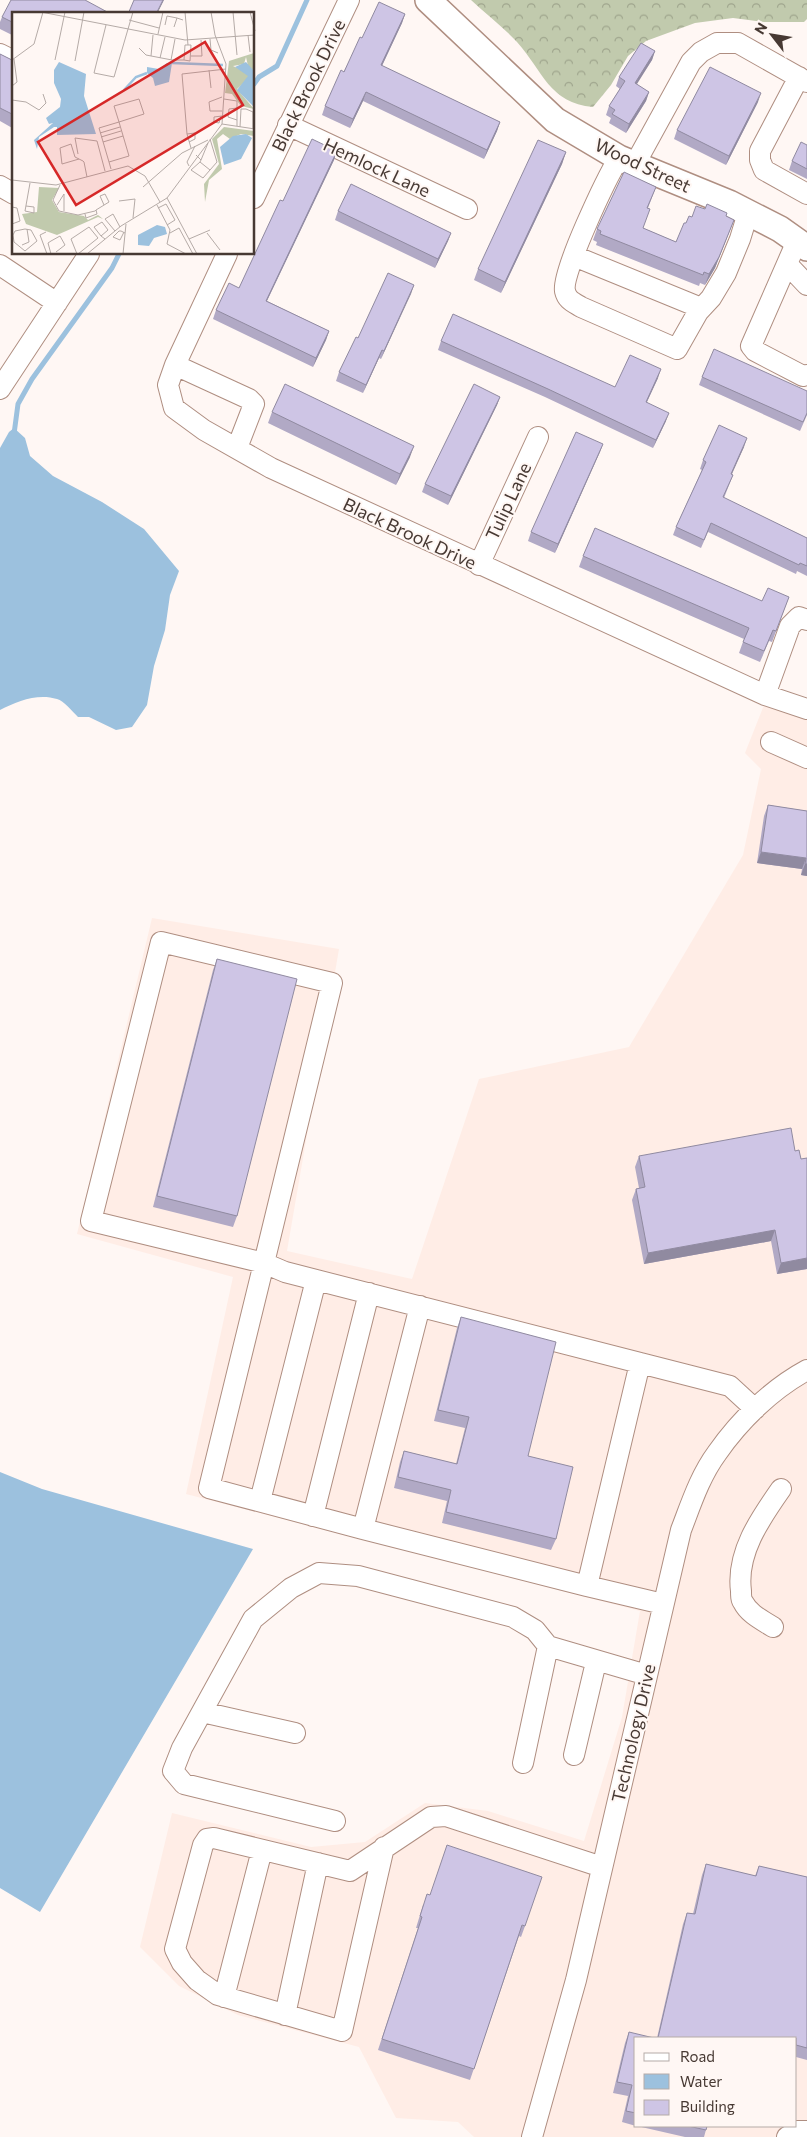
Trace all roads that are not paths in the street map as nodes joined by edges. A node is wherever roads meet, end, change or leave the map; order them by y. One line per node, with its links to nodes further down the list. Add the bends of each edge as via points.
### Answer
1 (349, 0): 6 (street, Black Brook Drive)
2 (428, 0): 7 (main road, Wood Street, via 555,120)
3 (0, 54): 4 (street)
4 (12, 60)
5 (803, 80): 7 (street, via 738,44 717,43 691,62); 10 (street, via 760,151 760,160 764,170)
6 (288, 124): 11 (street, Black Brook Drive); 12 (street, Hemlock Lane)
7 (627, 161): 13 (main road, Wood Street); 17 (street, via 607,177)
8 (0, 186): 9 (street)
9 (12, 193)
10 (807, 194)
11 (255, 196)
12 (467, 209)
13 (748, 213): 14 (main road, Wood Street); 22 (street, via 726,273)
14 (802, 245): 19 (street)
15 (88, 255): 21 (street)
16 (227, 255): 23 (street, Black Brook Drive)
17 (574, 256): 22 (street); 22 (street, via 564,288 568,299 677,349)
18 (0, 264): 21 (street)
19 (787, 264): 20 (street); 24 (street, via 751,346 803,376)
20 (807, 285)
21 (57, 303): 25 (street)
22 (701, 308)
23 (175, 364): 27 (street, Black Brook Drive, via 168,385 174,408); 27 (street, via 254,404)
24 (807, 375)
25 (0, 389)
26 (538, 437): 28 (street, Tulip Lane)
27 (237, 448): 28 (street, Black Brook Drive, via 271,468)
28 (479, 565): 30 (street, Black Brook Drive)
29 (807, 620): 30 (street, via 799,617 790,626)
30 (766, 695): 31 (street, Black Brook Drive)
31 (807, 709)
32 (771, 742): 33 (street)
33 (807, 758)
34 (264, 1263): 34 (street, via 332,983 161,942 91,1221); 35 (street); 42 (street, via 209,1488)
35 (316, 1280): 36 (street); 42 (street)
36 (369, 1294): 37 (street); 43 (street)
37 (420, 1306): 38 (street); 44 (street)
38 (640, 1363): 40 (street, via 730,1386); 45 (street)
39 (807, 1370): 40 (street, Technology Drive)
40 (755, 1409): 46 (street, Technology Drive, via 716,1454 696,1490 681,1530)
41 (781, 1489): 47 (street, via 746,1549 739,1581 742,1602 755,1616)
42 (260, 1501): 43 (street)
43 (313, 1516): 44 (street)
44 (363, 1529): 45 (street)
45 (587, 1586): 46 (street)
46 (663, 1604): 50 (street, Technology Drive)
47 (773, 1627)
48 (548, 1646): 49 (street); 51 (street, via 534,1630 513,1617 358,1576 319,1573 291,1588 253,1619); 54 (street)
49 (596, 1662): 50 (street); 53 (street)
50 (647, 1675): 59 (street, Technology Drive)
51 (202, 1712): 52 (street); 55 (street, via 173,1771 184,1784)
52 (295, 1733)
53 (574, 1755)
54 (523, 1763)
55 (335, 1821)
56 (384, 1847): 58 (street, via 350,1871); 59 (street, via 431,1816 446,1816); 61 (street, via 342,2031)
57 (262, 1850): 58 (street); 60 (street); 60 (street, via 207,1839 175,1949 197,1980)
58 (318, 1863): 61 (street)
59 (602, 1867): 63 (street, Technology Drive, via 576,1980)
60 (224, 1997): 61 (street)
61 (285, 2015)
62 (807, 2131): 64 (street, via 797,2131)
63 (532, 2137)
64 (787, 2137)

